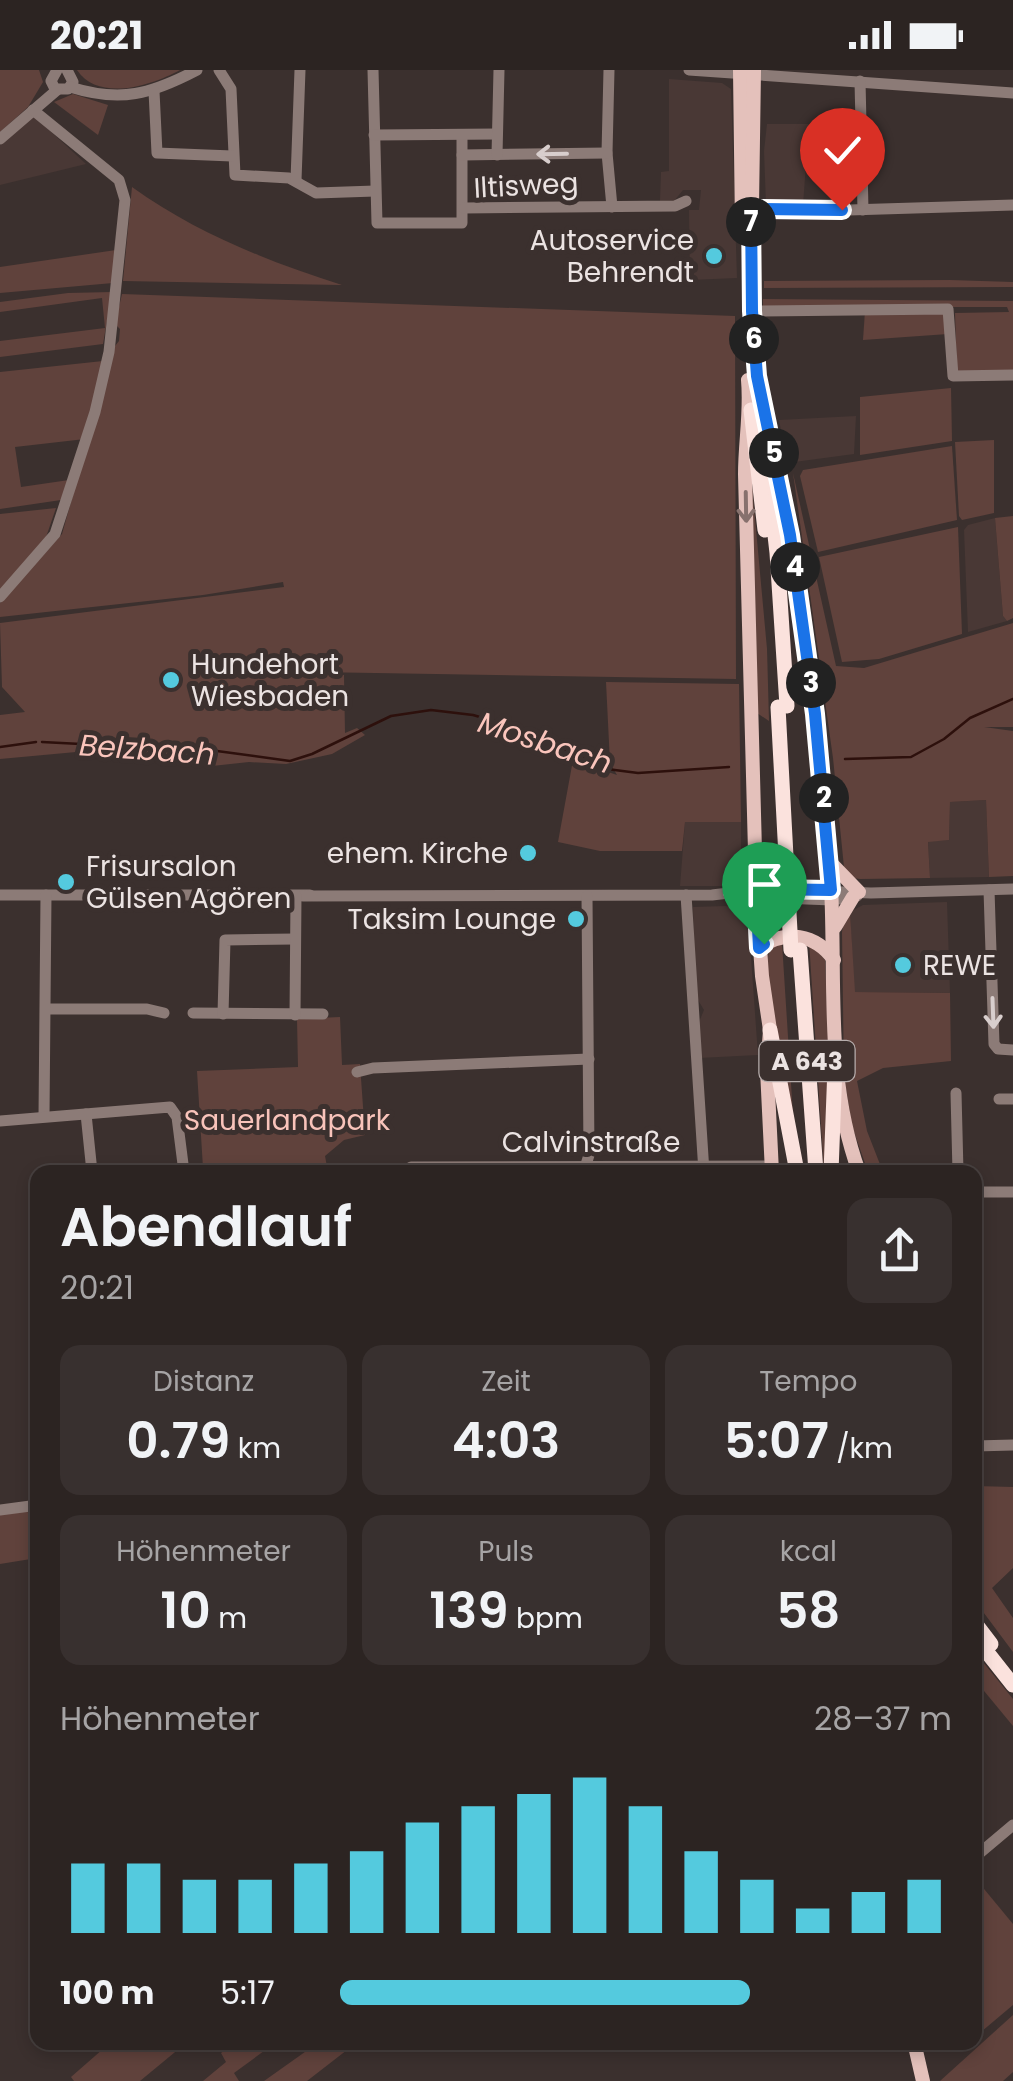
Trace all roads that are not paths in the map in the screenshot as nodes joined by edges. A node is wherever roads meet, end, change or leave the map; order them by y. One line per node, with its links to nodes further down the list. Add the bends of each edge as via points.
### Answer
1 (197, 70): 13 (street)
2 (219, 70): 23 (street, via 231,89)
3 (300, 70): 24 (street)
4 (374, 70): 17 (street)
5 (499, 70): 16 (street)
6 (609, 70): 20 (street)
7 (689, 70): 9 (street)
8 (908, 70): 12 (street)
9 (747, 71): 11 (street); 30 (main road); 32 (main road)
10 (60, 78): 13 (street, via 107,94); 15 (street)
11 (860, 81): 12 (street); 31 (street)
12 (908, 85): 14 (street)
13 (154, 91): 23 (street, via 157,153)
14 (1013, 93)
15 (32, 110): 19 (street); 35 (street, via 114,175 124,193 109,352 95,412 58,527)
16 (497, 134): 18 (street); 21 (street)
17 (374, 135): 18 (street); 25 (street)
18 (462, 135): 22 (street)
19 (0, 139)
20 (607, 153): 21 (street, one-way to 21); 28 (street)
21 (498, 154): 22 (street)
22 (462, 155): 29 (street)
23 (232, 156): 24 (street, via 239,178)
24 (296, 180): 25 (street, via 316,193)
25 (374, 191): 29 (street, Iltisweg, via 377,223 457,225)
26 (686, 201): 28 (street, Iltisweg)
27 (1013, 205): 31 (street)
28 (612, 207): 29 (street, Iltisweg)
29 (464, 208)
30 (751, 209): 31 (street); 32 (main road)
31 (863, 210)
32 (748, 312): 33 (street, via 948,309 953,376); 34 (main road)
33 (1013, 375)
34 (756, 406): 36 (highway, A 643); 36 (highway, A 643, via 772,505); 37 (main road, one-way to 37, via 746,432 745,474); 38 (main road, via 779,470 790,535)
35 (0, 597)
36 (783, 706): 53 (highway, A 643, bridge)
37 (754, 851): 41 (main road, via 748,872); 42 (main road)
38 (830, 862): 43 (main road); 46 (main road)
39 (1013, 889): 40 (street)
40 (989, 890): 43 (street); 62 (street, one-way to 62, via 994,1044)
41 (726, 894): 42 (street); 45 (street)
42 (756, 894): 46 (street); 52 (main road)
43 (861, 894): 46 (street); 50 (main road, via 842,910)
44 (0, 895): 47 (street)
45 (686, 895): 49 (street); 75 (street)
46 (832, 895): 50 (main road)
47 (46, 896): 48 (street); 55 (street)
48 (299, 896): 49 (street); 51 (street)
49 (587, 896): 63 (street)
50 (834, 932): 54 (main road)
51 (295, 939): 58 (street, via 225,940); 60 (street)
52 (759, 948): 54 (main road, via 802,936); 61 (main road)
53 (796, 950): 78 (highway, A 643); 79 (highway, A 643)
54 (834, 960): 64 (main road)
55 (46, 1009): 56 (street); 70 (street)
56 (164, 1013)
57 (193, 1014): 58 (street)
58 (222, 1014): 60 (street)
59 (323, 1014): 60 (street)
60 (295, 1015)
61 (770, 1030): 76 (main road); 77 (highway)
62 (1013, 1050)
63 (589, 1059): 65 (street); 74 (street)
64 (835, 1067): 80 (highway); 81 (main road)
65 (357, 1072)
66 (956, 1093): 82 (street)
67 (998, 1099): 68 (street)
68 (1013, 1099)
69 (86, 1114): 70 (street); 72 (street); 73 (street, via 172,1108)
70 (44, 1116): 71 (street)
71 (0, 1121)
72 (91, 1165)
73 (183, 1165)
74 (585, 1165)
75 (703, 1165)
76 (772, 1165)
77 (796, 1165)
78 (806, 1165)
79 (815, 1165)
80 (832, 1165)
81 (857, 1165)
82 (958, 1165)
83 (982, 1192): 84 (street)
84 (1013, 1192)
85 (1013, 1445): 86 (street)
86 (982, 1446)
87 (30, 1505): 88 (street)
88 (4, 1510)
89 (982, 1632): 91 (highway)
90 (982, 1646): 92 (highway)
91 (1013, 1670)
92 (1013, 1685)
93 (1013, 1825): 94 (street)
94 (982, 1851)
95 (916, 2050): 96 (main road)
96 (924, 2081)

